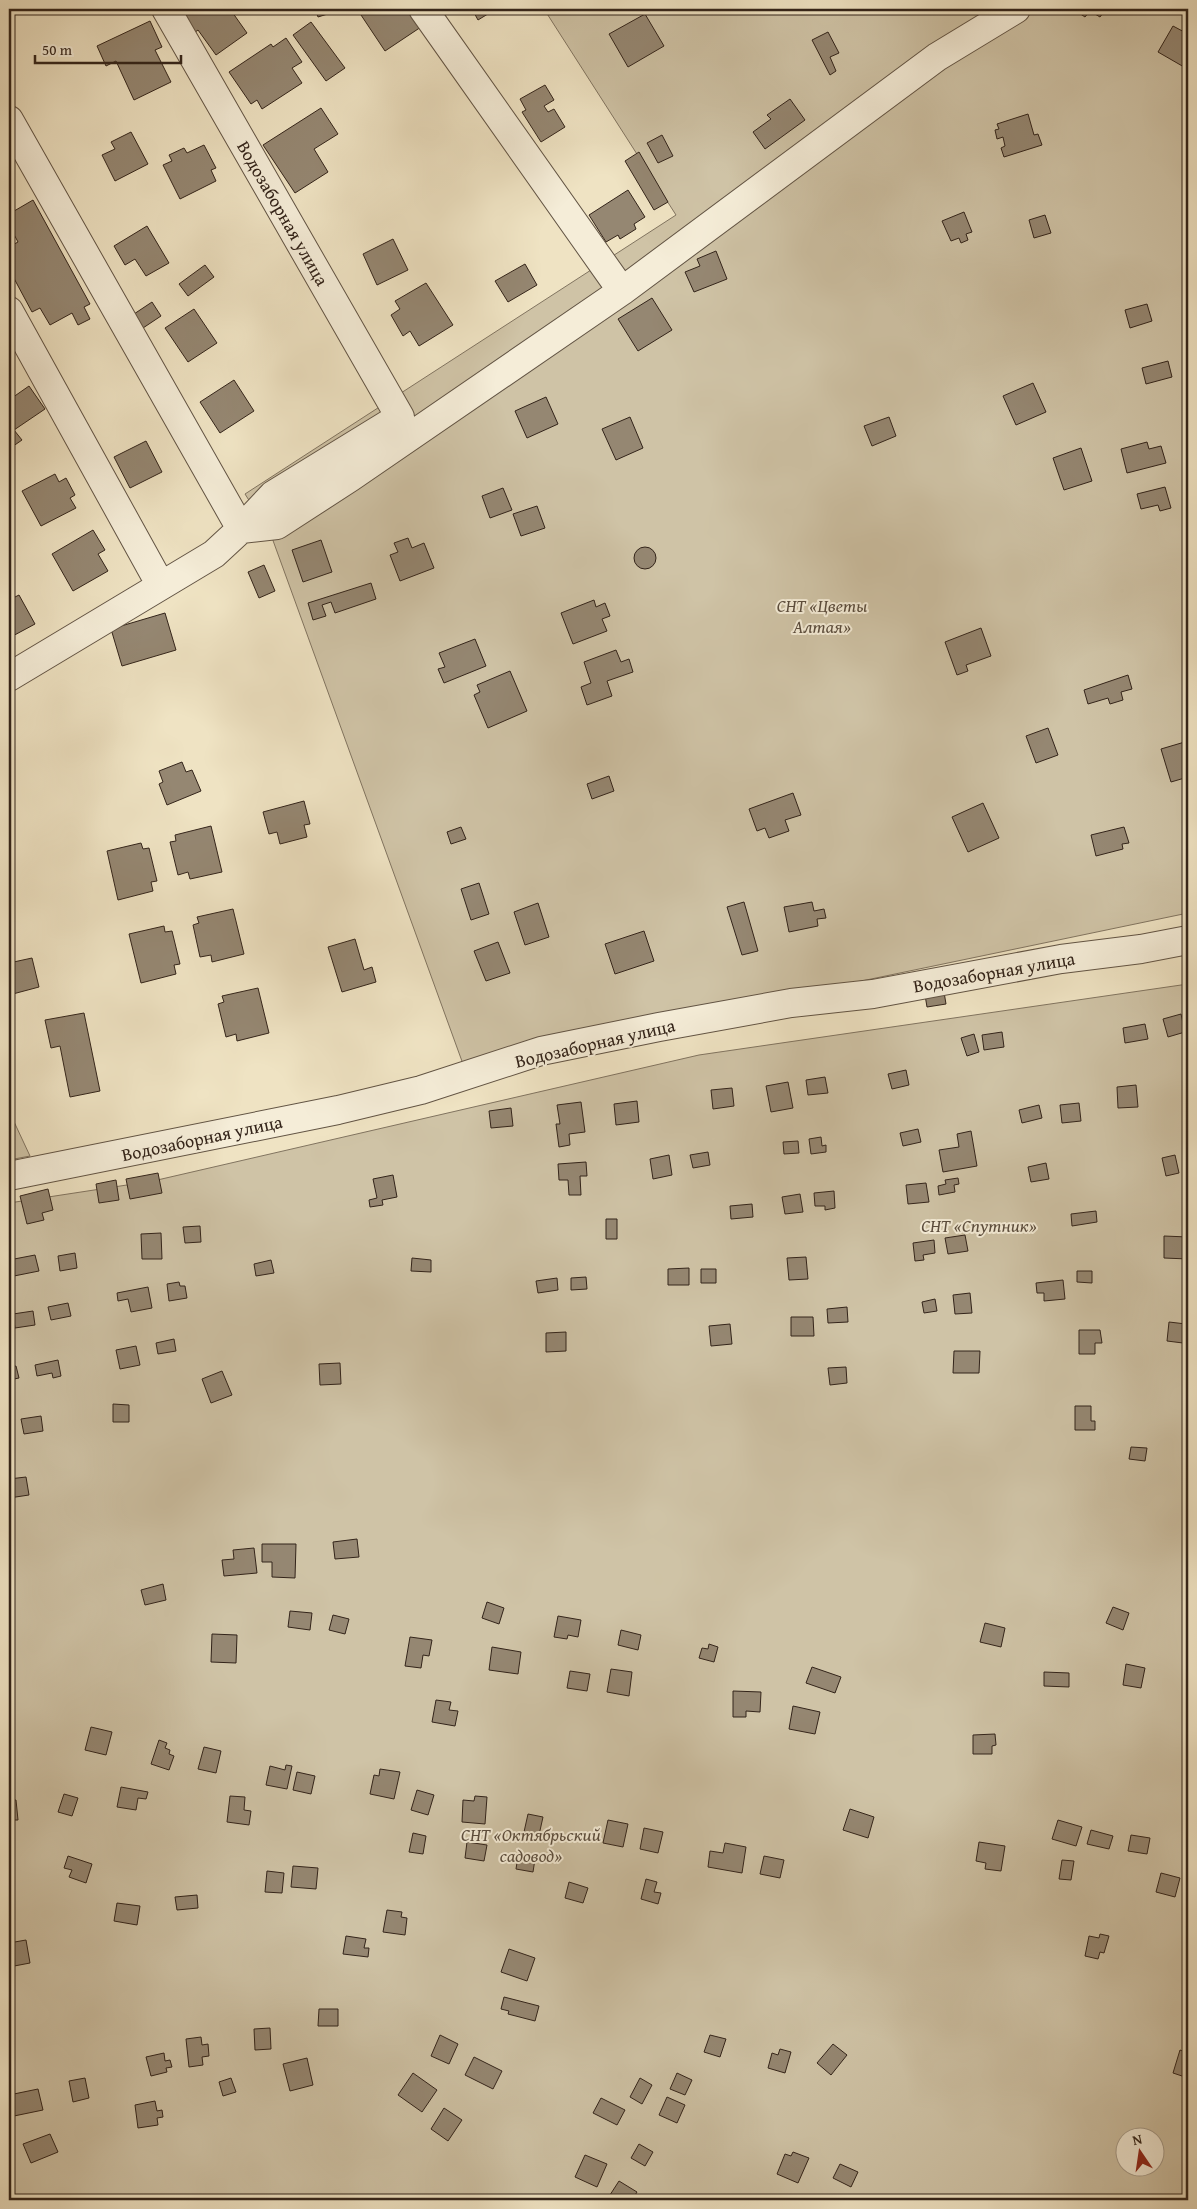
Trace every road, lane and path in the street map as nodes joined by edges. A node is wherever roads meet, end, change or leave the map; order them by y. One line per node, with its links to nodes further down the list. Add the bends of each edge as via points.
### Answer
1 (166, 9): 7 (street, Водозаборная улица, via 400,418 273,494)
2 (423, 9): 5 (street)
3 (1016, 9): 5 (street, via 937,57)
4 (9, 120): 7 (street)
5 (622, 291): 7 (street, via 278,525)
6 (9, 311): 8 (street)
7 (241, 529): 8 (street, via 214,554)
8 (160, 584): 9 (street)
9 (9, 677)
10 (1188, 940): 11 (street, Водозаборная улица, via 659,1027 541,1051 421,1090 338,1110)
11 (9, 1176)

